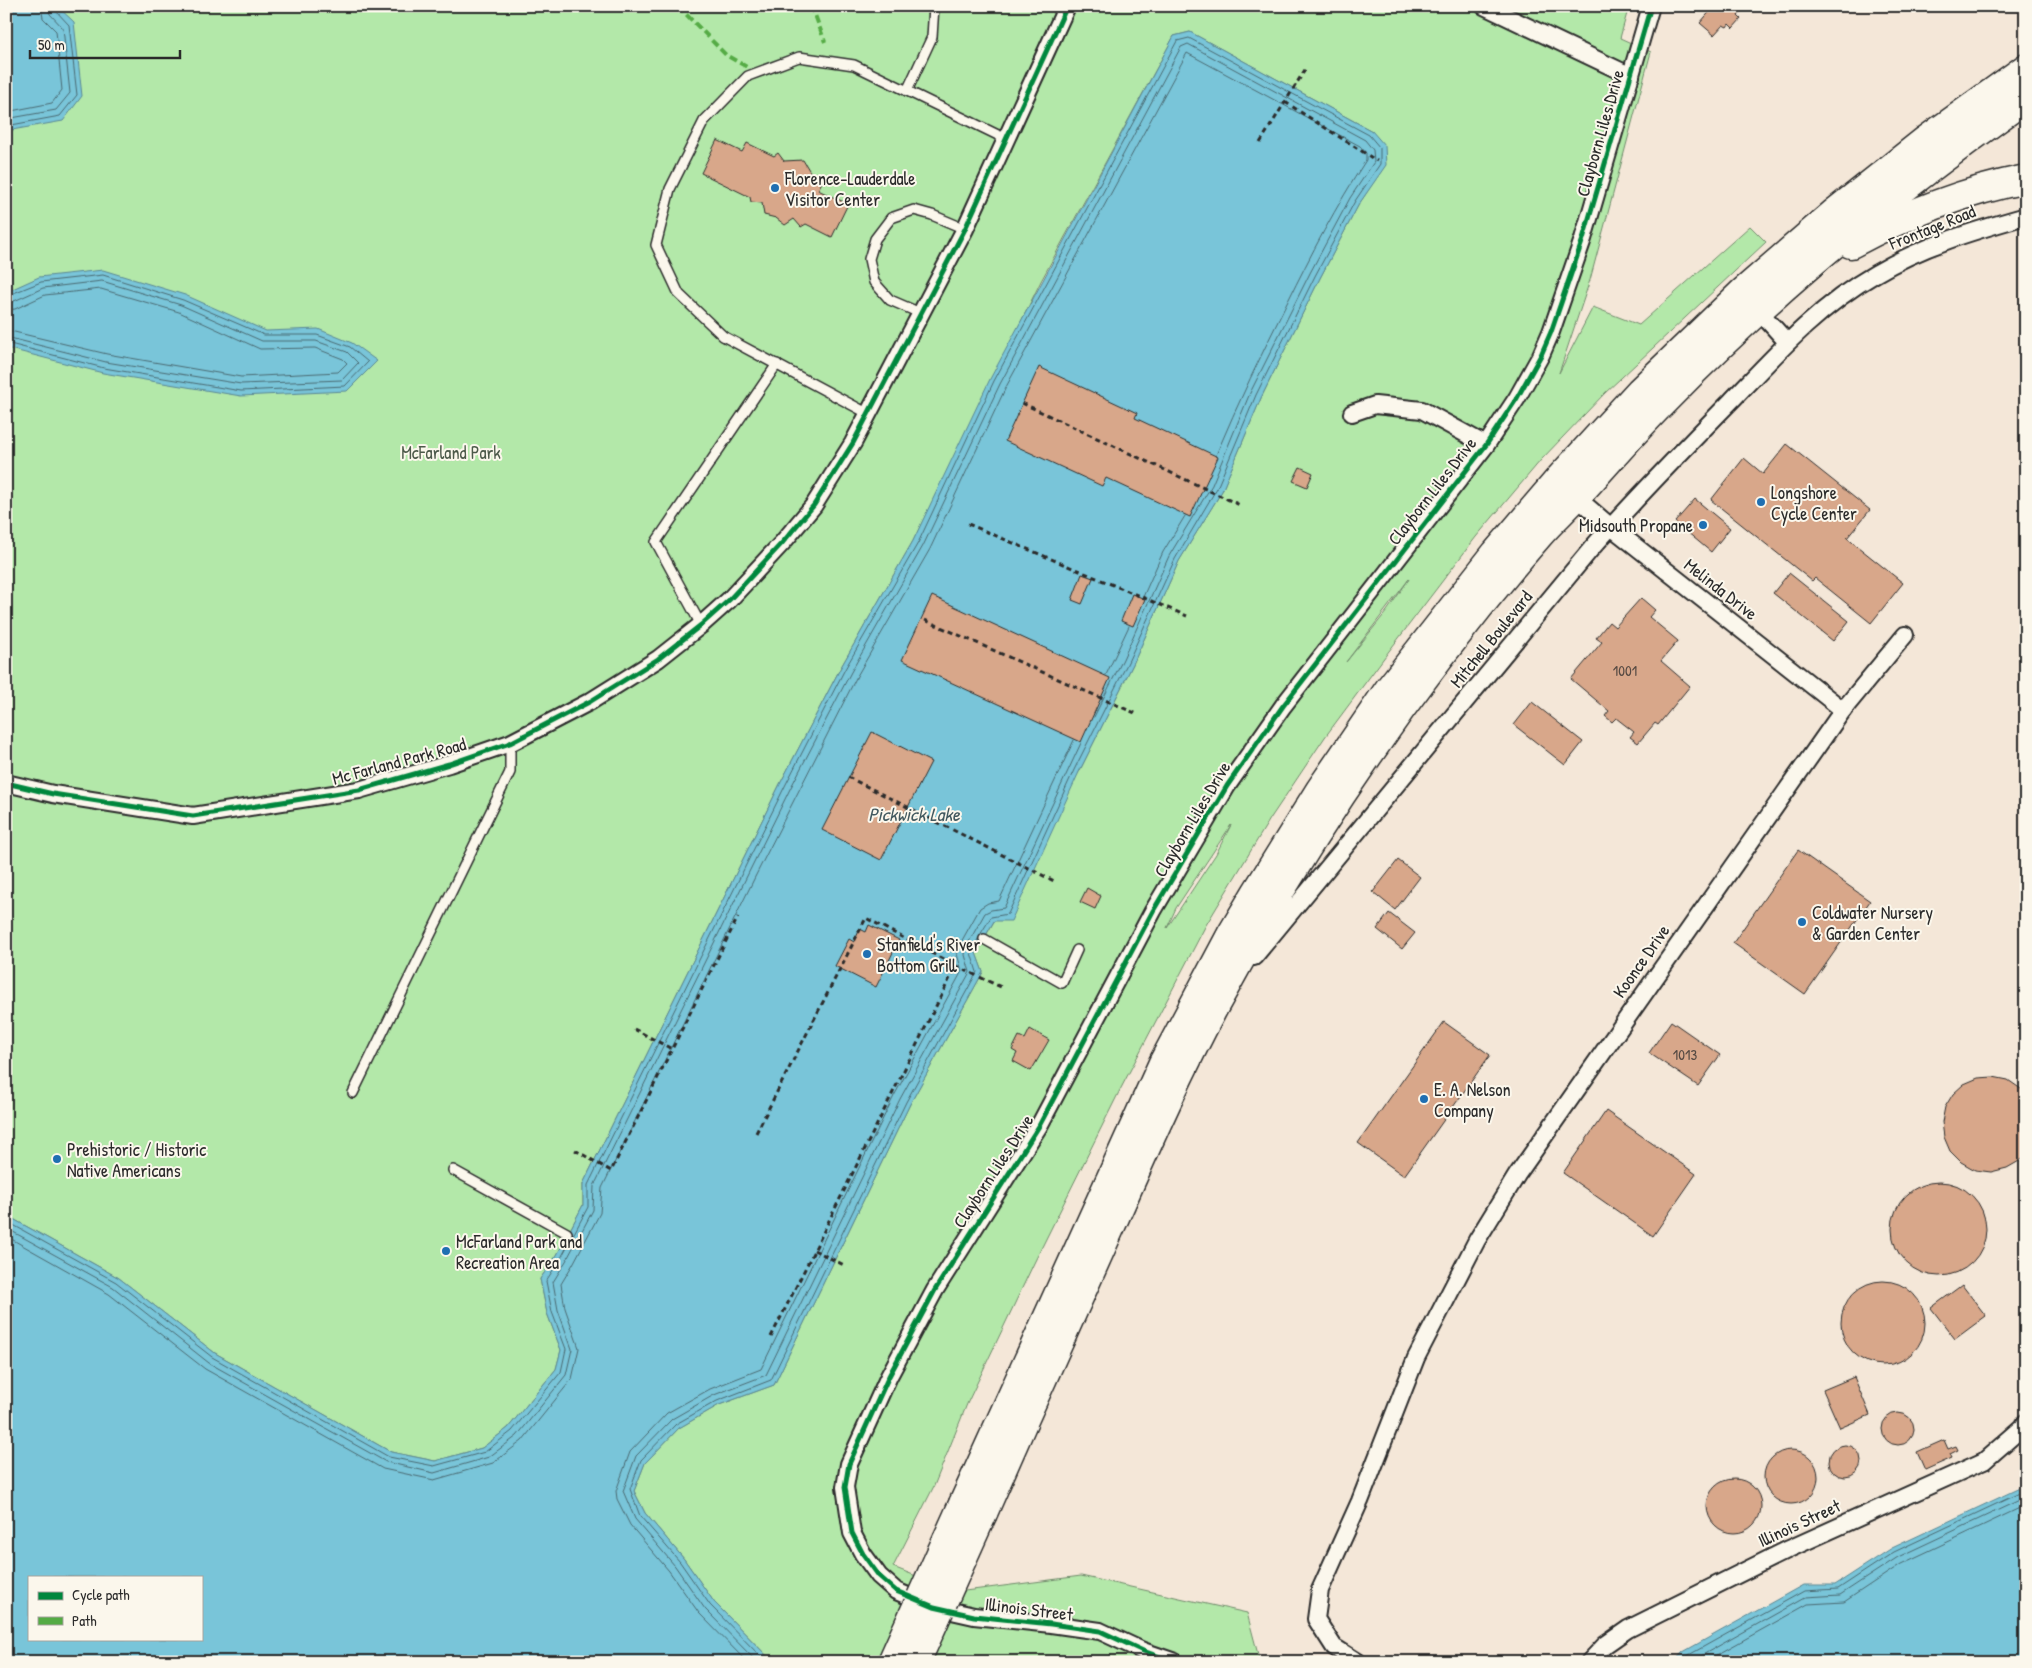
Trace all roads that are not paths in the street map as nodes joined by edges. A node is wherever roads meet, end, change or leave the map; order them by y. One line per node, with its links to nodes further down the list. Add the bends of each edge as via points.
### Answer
1 (934, 6): 7 (lane, via 932,37)
2 (1067, 6): 9 (street, Mc Farland Park Road)
3 (1484, 6): 6 (street)
4 (1651, 6): 6 (street, Clayborn Liles Drive)
5 (2026, 68): 35 (highway, via 1926,140 1833,214 1743,292 1640,391 1496,553 1389,689 1320,790 1256,893 1163,1063)
6 (1631, 76): 20 (street, Clayborn Liles Drive, via 1583,239 1551,332 1517,398)
7 (907, 91): 9 (lane); 17 (lane, via 854,65 799,57 748,76 704,121 670,188 656,245 679,294 723,336)
8 (2026, 98): 13 (highway, via 1900,190)
9 (1006, 139): 12 (street, Mc Farland Park Road)
10 (2026, 179): 13 (highway, via 1964,194 1927,208)
11 (2026, 216): 16 (street, Frontage Road, via 1959,235 1913,253 1854,287)
12 (965, 229): 15 (street, Mc Farland Park Road); 15 (lane, via 914,210 891,218 876,239 870,258 874,282 890,300)
13 (1804, 270): 14 (highway)
14 (1759, 311): 16 (street); 21 (highway, via 1659,406)
15 (920, 313): 19 (street, Mc Farland Park Road)
16 (1787, 342): 22 (street, Mitchell Boulevard)
17 (777, 364): 19 (lane); 23 (lane, via 656,542)
18 (1352, 413): 20 (street, via 1375,405 1422,410)
19 (869, 414): 23 (street, Mc Farland Park Road, via 814,505 729,600)
20 (1486, 445): 36 (street, Clayborn Liles Drive, via 1282,706 1227,786 1116,979 1042,1121 935,1290 889,1376 849,1464 845,1487 852,1533 879,1576 896,1591)
21 (1576, 497): 22 (street, Melinda Drive); 30 (highway, via 1543,530 1481,605 1379,740 1318,830)
22 (1611, 527): 25 (street, Melinda Drive); 30 (street, Mitchell Boulevard, via 1296,904)
23 (701, 625): 26 (street, Mc Farland Park Road, via 658,659 591,701)
24 (1906, 635): 25 (street, Koonce Drive)
25 (1843, 710): 40 (street, Koonce Drive, via 1522,1167 1477,1240 1416,1358 1360,1501 1320,1590 1316,1618 1334,1647)
26 (510, 743): 27 (street, Mc Farland Park Road, via 359,790 193,816 52,794); 31 (lane, via 510,772)
27 (6, 783)
28 (984, 939): 29 (lane, via 1062,983)
29 (1077, 950)
30 (1214, 1008): 35 (highway)
31 (353, 1093)
32 (453, 1170): 33 (lane)
33 (567, 1233)
34 (2026, 1422): 41 (street, Illinois Street, via 1984,1461 1789,1549 1628,1629 1604,1645)
35 (973, 1508): 37 (highway, bridge); 38 (highway, bridge)
36 (934, 1607): 39 (street, Illinois Street, via 974,1616 1100,1632)
37 (892, 1662)
38 (916, 1662)
39 (1175, 1662)
40 (1358, 1662)
41 (1589, 1662)

